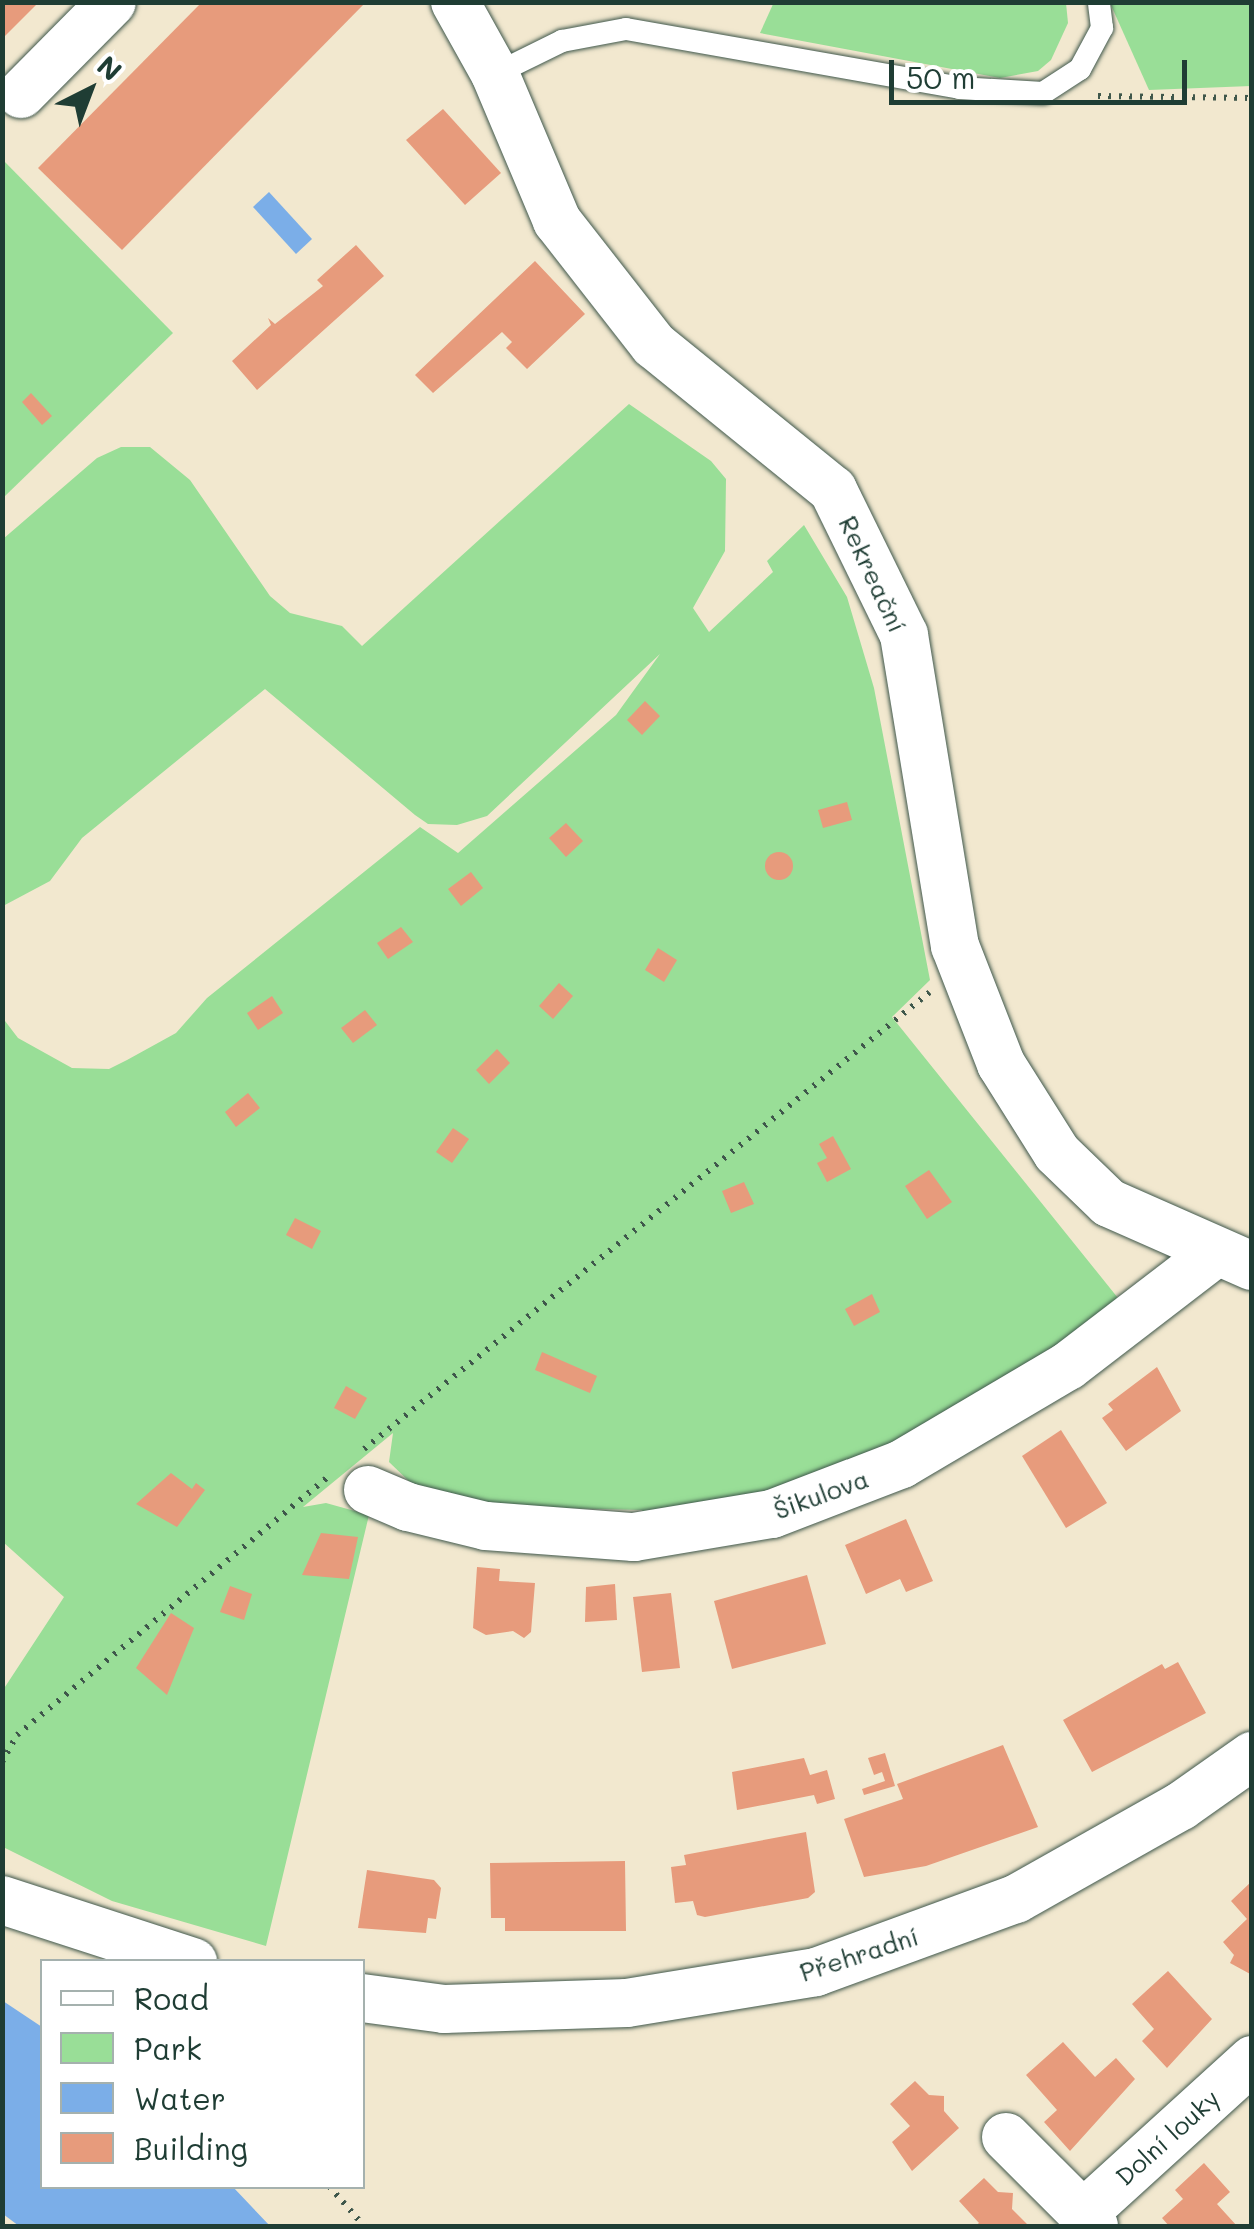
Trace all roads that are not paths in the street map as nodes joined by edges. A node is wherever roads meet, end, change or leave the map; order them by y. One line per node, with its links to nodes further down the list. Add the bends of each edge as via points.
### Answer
1 (112, 2): 5 (street)
2 (455, 2): 4 (street, Rekreační)
3 (1099, 2): 4 (lane, via 1102,28 1080,69 1043,92 959,88 626,29 562,41)
4 (496, 74): 6 (street, Rekreační, via 557,221 654,345 833,490 904,635 963,966 1001,1064 1057,1153 1109,1203)
5 (21, 94)
6 (1233, 1260): 7 (street, Šikulova, via 902,1464 772,1514 634,1537 486,1526 408,1507)
7 (357, 1469)
8 (1252, 1756): 11 (street, Přehradní, via 1181,1806 1016,1899 816,1972 627,2002 444,2009)
9 (2, 1900): 10 (street)
10 (184, 1959)
11 (365, 1998)
12 (1252, 2060): 14 (street, Dolní louky)
13 (1006, 2137): 14 (street, Dolní louky)
14 (1088, 2220)

